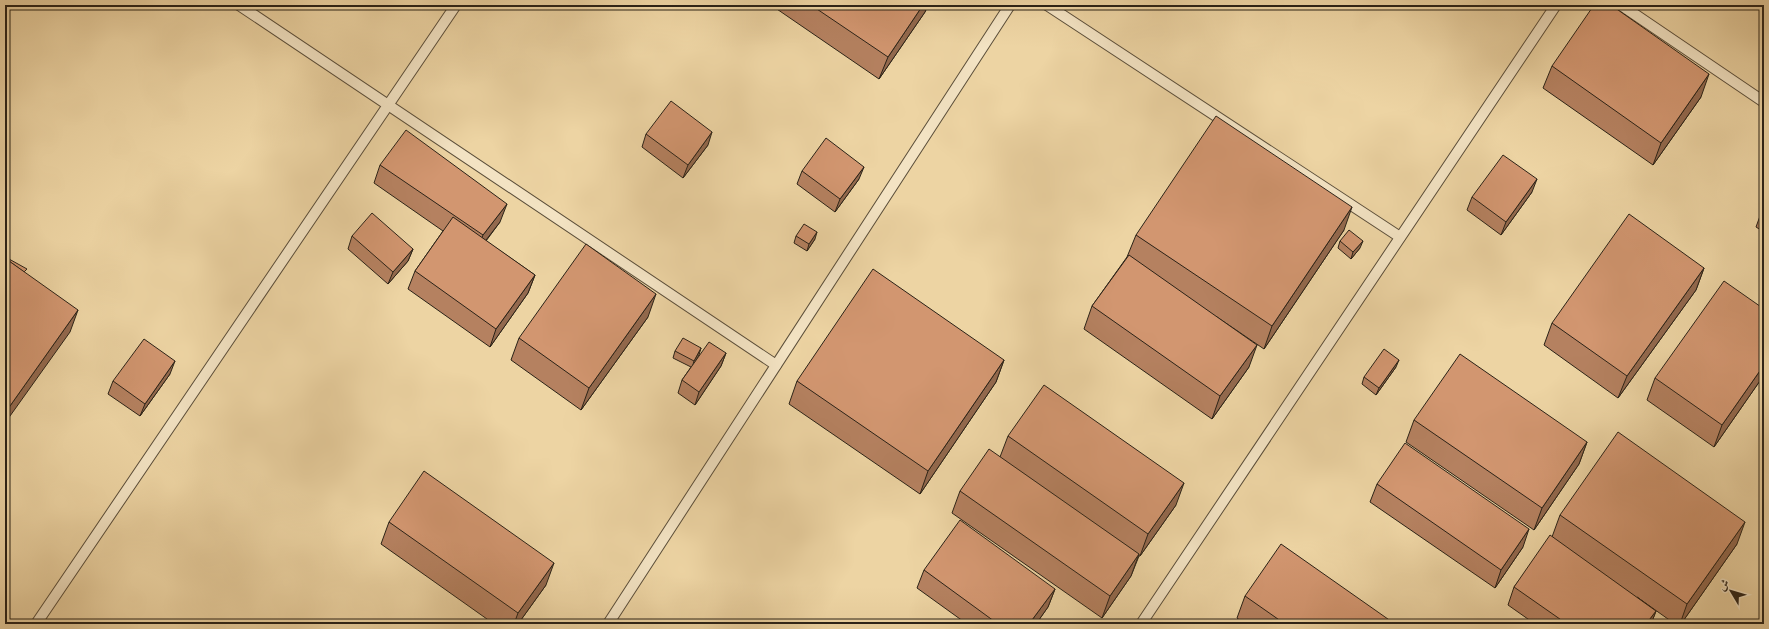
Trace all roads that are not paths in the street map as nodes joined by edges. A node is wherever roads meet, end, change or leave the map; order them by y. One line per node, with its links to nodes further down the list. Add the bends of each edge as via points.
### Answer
1 (239, 5): 8 (lane)
2 (456, 5): 8 (lane)
3 (1010, 5): 10 (lane)
4 (1047, 5): 9 (lane)
5 (1556, 5): 9 (lane)
6 (1621, 5): 7 (lane)
7 (1764, 102)
8 (388, 105): 10 (lane); 11 (lane)
9 (1400, 237): 13 (lane)
10 (776, 365): 12 (lane)
11 (36, 624)
12 (608, 624)
13 (1141, 624)

